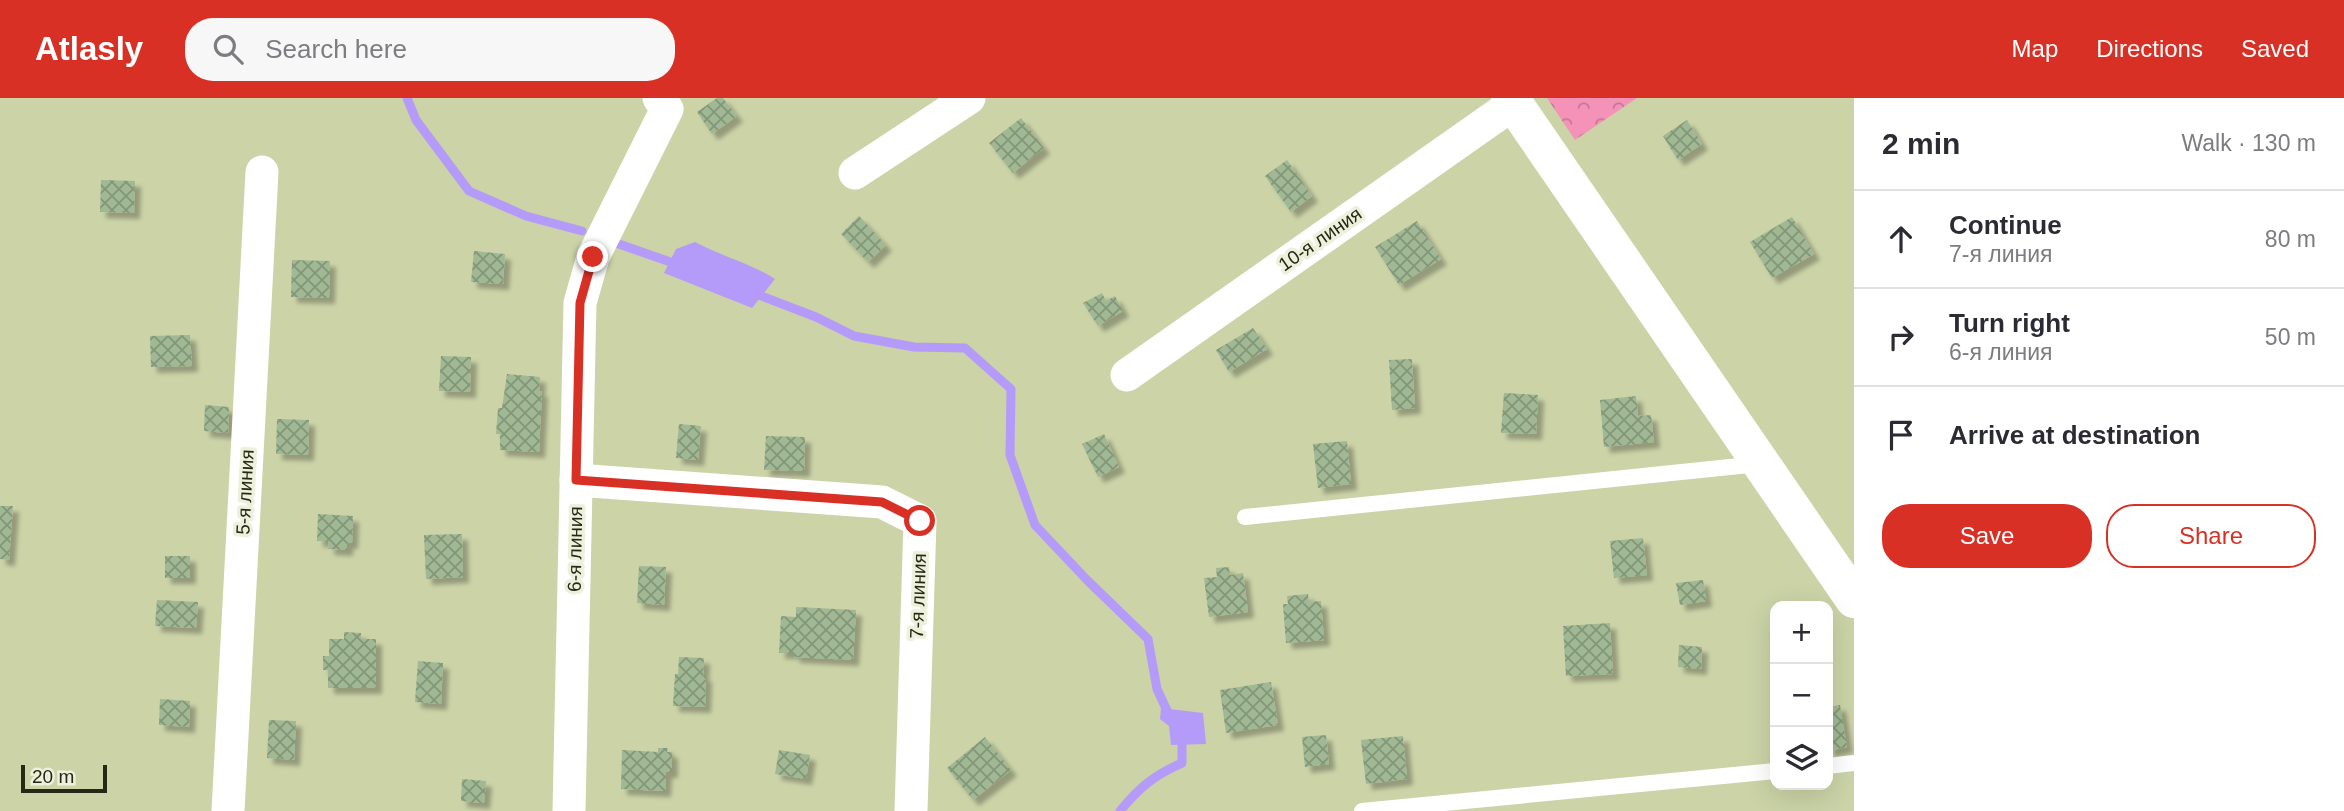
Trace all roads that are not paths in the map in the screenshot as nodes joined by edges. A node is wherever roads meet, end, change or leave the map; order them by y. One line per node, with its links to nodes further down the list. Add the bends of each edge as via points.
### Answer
1 (659, 98): 8 (street, 6-я линия, via 667,109 593,257 580,303)
2 (969, 98): 5 (street)
3 (1512, 101): 6 (street, 10-я линия); 7 (street)
4 (262, 172): 14 (street, 5-я линия)
5 (855, 173)
6 (1127, 375)
7 (1762, 464): 9 (lane); 10 (street)
8 (576, 480): 15 (street, 6-я линия); 16 (street, 7-я линия, via 882,502 920,521)
9 (1245, 516)
10 (1854, 599)
11 (1854, 763): 12 (lane)
12 (1833, 765)
13 (1770, 771): 17 (lane)
14 (229, 811)
15 (569, 811)
16 (911, 811)
17 (1362, 811)

